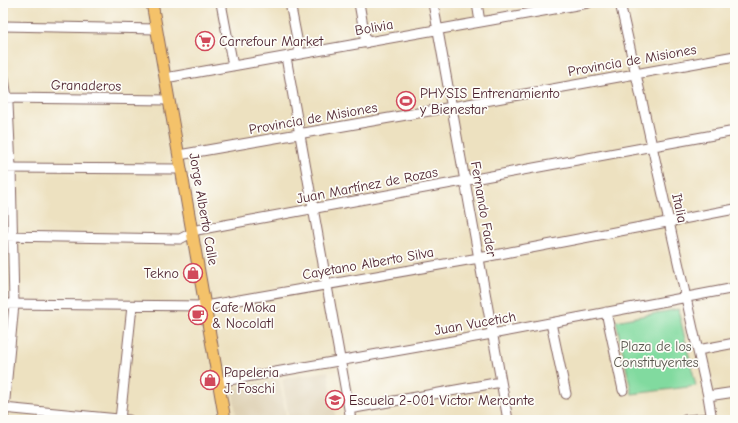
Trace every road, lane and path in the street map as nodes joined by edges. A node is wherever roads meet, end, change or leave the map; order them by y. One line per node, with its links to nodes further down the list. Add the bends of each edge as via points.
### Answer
1 (152, 3): 12 (main road, Jorge Alberto Calle)
2 (221, 3): 18 (street)
3 (290, 3): 15 (street)
4 (359, 3): 14 (street)
5 (433, 3): 13 (street, Fernando Fader)
6 (477, 3): 10 (street)
7 (588, 3): 9 (street, Bolivia)
8 (620, 3): 20 (street, Italia)
9 (546, 7): 10 (street, Bolivia)
10 (480, 22): 13 (street, Bolivia)
11 (3, 26): 12 (street)
12 (157, 29): 21 (main road, Jorge Alberto Calle)
13 (438, 30): 14 (street, Bolivia); 24 (street, Fernando Fader)
14 (366, 42): 15 (street, Bolivia)
15 (300, 54): 17 (street, Bolivia)
16 (735, 56): 20 (street, Provincia de Misiones)
17 (286, 57): 18 (street, Bolivia); 26 (street)
18 (233, 66): 21 (street, Bolivia)
19 (3, 72): 22 (street)
20 (636, 74): 24 (street, Provincia de Misiones); 27 (street, Italia)
21 (166, 78): 23 (main road, Jorge Alberto Calle)
22 (5, 98): 23 (street, Granaderos); 29 (street)
23 (169, 100): 28 (main road, Jorge Alberto Calle)
24 (452, 108): 26 (street, Provincia de Misiones); 31 (street, Fernando Fader)
25 (735, 131): 27 (street, Juan Martínez de Rozas)
26 (300, 134): 28 (street, Provincia de Misiones); 32 (street)
27 (653, 146): 31 (street, Juan Martínez de Rozas); 34 (street, Italia)
28 (179, 155): 30 (main road, Jorge Alberto Calle)
29 (7, 168): 30 (street); 37 (street)
30 (181, 169): 35 (main road, Jorge Alberto Calle)
31 (465, 181): 32 (street, Juan Martínez de Rozas); 38 (street, Fernando Fader)
32 (314, 209): 35 (street, Juan Martínez de Rozas); 39 (street)
33 (735, 209): 34 (street, Cayetano Alberto Silva)
34 (669, 221): 38 (street, Cayetano Alberto Silva); 41 (street, Italia)
35 (192, 232): 37 (street, Juan Martínez de Rozas, via 180,239); 45 (main road, Jorge Alberto Calle)
36 (3, 236): 37 (street, Juan Martínez de Rozas)
37 (13, 236): 43 (street)
38 (479, 258): 39 (street, Cayetano Alberto Silva); 48 (street, Fernando Fader)
39 (327, 284): 45 (street, Cayetano Alberto Silva); 51 (street)
40 (735, 288): 41 (street, Juan Vucetich)
41 (686, 296): 46 (street, Juan Vucetich); 50 (street, Italia)
42 (3, 304): 43 (street, Cayetano Alberto Silva)
43 (14, 304): 44 (street, Cayetano Alberto Silva); 58 (street)
44 (132, 306): 45 (street, Cayetano Alberto Silva); 62 (street)
45 (205, 306): 52 (main road, Jorge Alberto Calle)
46 (606, 312): 47 (street, Juan Vucetich); 54 (street)
47 (551, 323): 48 (street, Juan Vucetich); 56 (street)
48 (492, 334): 51 (street, Juan Vucetich); 53 (street, Fernando Fader)
49 (735, 343): 50 (street)
50 (698, 350): 57 (street, Italia)
51 (340, 361): 52 (street, Juan Vucetich); 59 (street)
52 (218, 382): 63 (main road, Jorge Alberto Calle)
53 (501, 382): 59 (street); 65 (street, Fernando Fader)
54 (623, 390)
55 (735, 392): 57 (street)
56 (566, 394)
57 (708, 396): 60 (street, Italia)
58 (4, 408): 61 (street); 62 (street)
59 (349, 409): 64 (street)
60 (712, 419): 66 (street)
61 (3, 420)
62 (123, 420)
63 (225, 420)
64 (351, 420)
65 (508, 420)
66 (685, 420)

